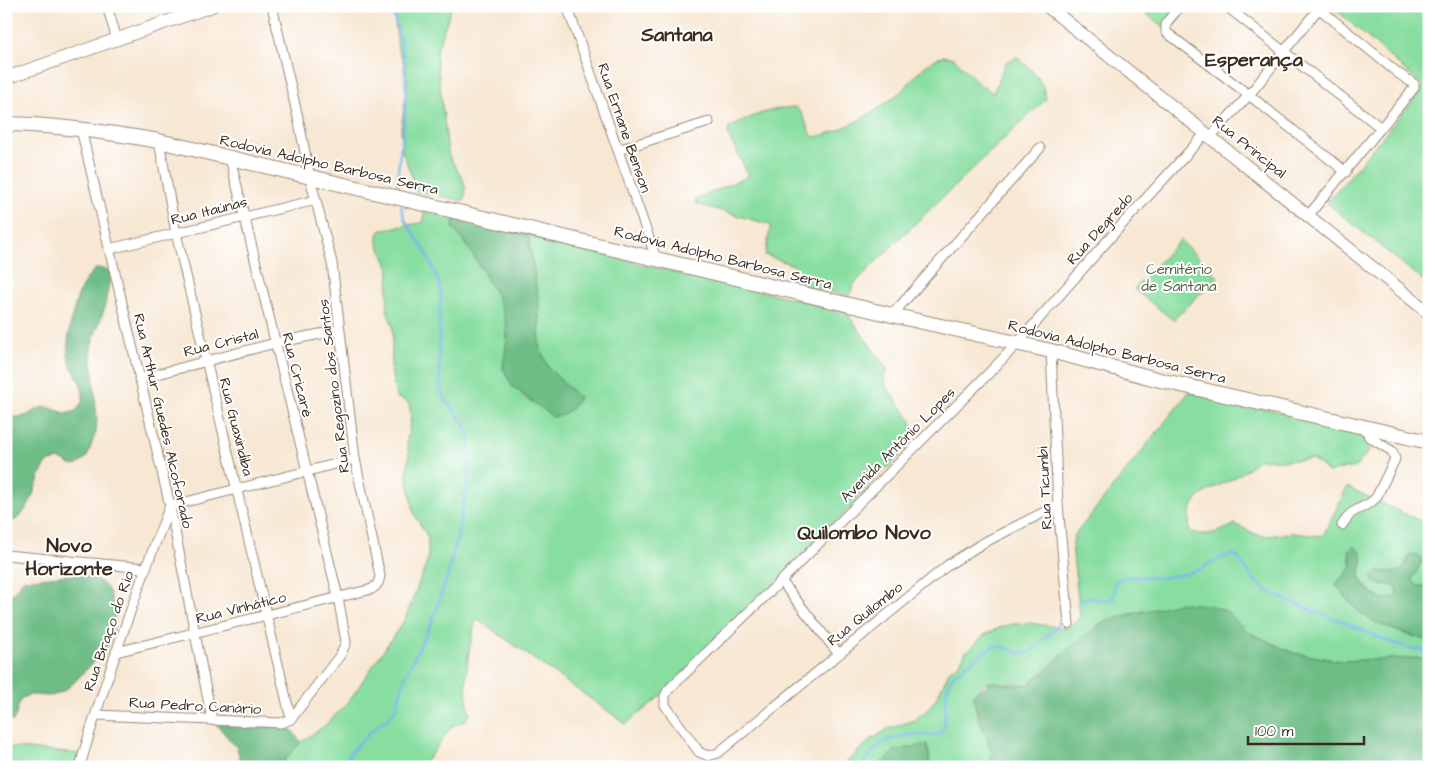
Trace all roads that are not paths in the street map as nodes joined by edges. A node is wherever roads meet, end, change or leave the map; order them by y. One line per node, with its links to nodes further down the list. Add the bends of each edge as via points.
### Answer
1 (107, 6): 9 (street)
2 (212, 6): 9 (main road)
3 (272, 6): 23 (street, Rua Regozino dos Santos)
4 (567, 6): 20 (street, Rua Ernane Benson)
5 (1047, 6): 17 (main road, Rua Principal)
6 (1180, 6): 12 (street, via 1166,23 1166,32)
7 (1226, 6): 10 (street)
8 (1318, 7): 10 (street, Rua Degredo); 15 (street, via 1414,84 1412,92)
9 (117, 40): 11 (main road)
10 (1284, 52): 12 (street, Rua Degredo); 15 (street)
11 (6, 78)
12 (1249, 95): 17 (street, Rua Degredo); 22 (street)
13 (709, 122): 20 (street)
14 (6, 124): 16 (main road, Rodovia Adolpho Barbosa Serra)
15 (1381, 128): 22 (street)
16 (82, 129): 18 (main road, Rodovia Adolpho Barbosa Serra); 28 (street, Rua Arthur Guedes Alcoforado)
17 (1209, 135): 26 (main road, Rua Principal); 34 (street, Rua Degredo, via 1117,230)
18 (159, 141): 21 (main road, Rodovia Adolpho Barbosa Serra); 27 (street, Rua Guaxindiba)
19 (1040, 148): 31 (street)
20 (618, 150): 29 (street, Rua Ernane Benson)
21 (230, 158): 23 (main road, Rodovia Adolpho Barbosa Serra); 25 (street, Rua Cricaré)
22 (1346, 172): 26 (street)
23 (310, 178): 24 (street, Rua Regozino dos Santos); 29 (main road, Rodovia Adolpho Barbosa Serra)
24 (316, 200): 25 (street, Rua Itaúnas); 32 (street, Rua Regozino dos Santos, via 332,263)
25 (245, 217): 27 (street, Rua Itaúnas); 33 (street, Rua Cricaré)
26 (1308, 217): 30 (main road, Rua Principal)
27 (176, 233): 28 (street, Rua Itaúnas); 36 (street, Rua Guaxindiba)
28 (109, 249): 37 (street, Rua Arthur Guedes Alcoforado)
29 (656, 258): 31 (main road, Rodovia Adolpho Barbosa Serra)
30 (1429, 313)
31 (892, 316): 34 (main road, Rodovia Adolpho Barbosa Serra)
32 (340, 330): 33 (street, Rua Cristal); 40 (street, Rua Regozino dos Santos)
33 (276, 343): 36 (street, Rua Cristal); 41 (street, Rua Cricaré)
34 (1016, 345): 35 (main road, Rodovia Adolpho Barbosa Serra); 48 (street, Avenida Antônio Lopes)
35 (1051, 351): 38 (main road, Rodovia Adolpho Barbosa Serra); 43 (street, Rua Ticumbi)
36 (206, 361): 37 (street, Rua Cristal); 42 (street, Rua Guaxindiba)
37 (139, 379): 44 (street, Rua Arthur Guedes Alcoforado)
38 (1366, 427): 39 (main road, Rodovia Adolpho Barbosa Serra); 45 (street, via 1369,437 1392,451 1395,459 1376,498 1352,513)
39 (1429, 442)
40 (355, 458): 41 (street); 49 (street, Rua Regozino dos Santos, via 380,576)
41 (306, 471): 42 (street); 50 (street, Rua Cricaré)
42 (237, 488): 44 (street); 51 (street, Rua Guaxindiba)
43 (1058, 505): 52 (street, Rua Ticumbi); 55 (street, Rua Quilombo, via 948,564)
44 (170, 506): 47 (street, Rua Braço do Rio); 53 (street, Rua Arthur Guedes Alcoforado)
45 (1342, 525)
46 (6, 555): 47 (street)
47 (145, 568): 54 (street, Rua Braço do Rio)
48 (781, 581): 55 (street); 59 (street, Avenida Antônio Lopes, via 665,696 665,705)
49 (372, 589): 50 (street, Rua Vinhático)
50 (338, 597): 51 (street, Rua Vinhático); 57 (street, Rua Cricaré, via 346,645)
51 (266, 615): 53 (street, Rua Vinhático); 57 (street, Rua Guaxindiba)
52 (1070, 624)
53 (194, 634): 54 (street, Rua Vinhático); 58 (street, Rua Arthur Guedes Alcoforado)
54 (116, 652): 56 (street, Rua Braço do Rio)
55 (838, 653): 59 (street, Rua Quilombo, via 718,753 708,756)
56 (96, 715): 58 (street, Rua Pedro Canário); 60 (street, Rua Braço do Rio)
57 (292, 719): 58 (street, Rua Pedro Canário, via 276,724)
58 (212, 720)
59 (699, 752)
60 (80, 767)

